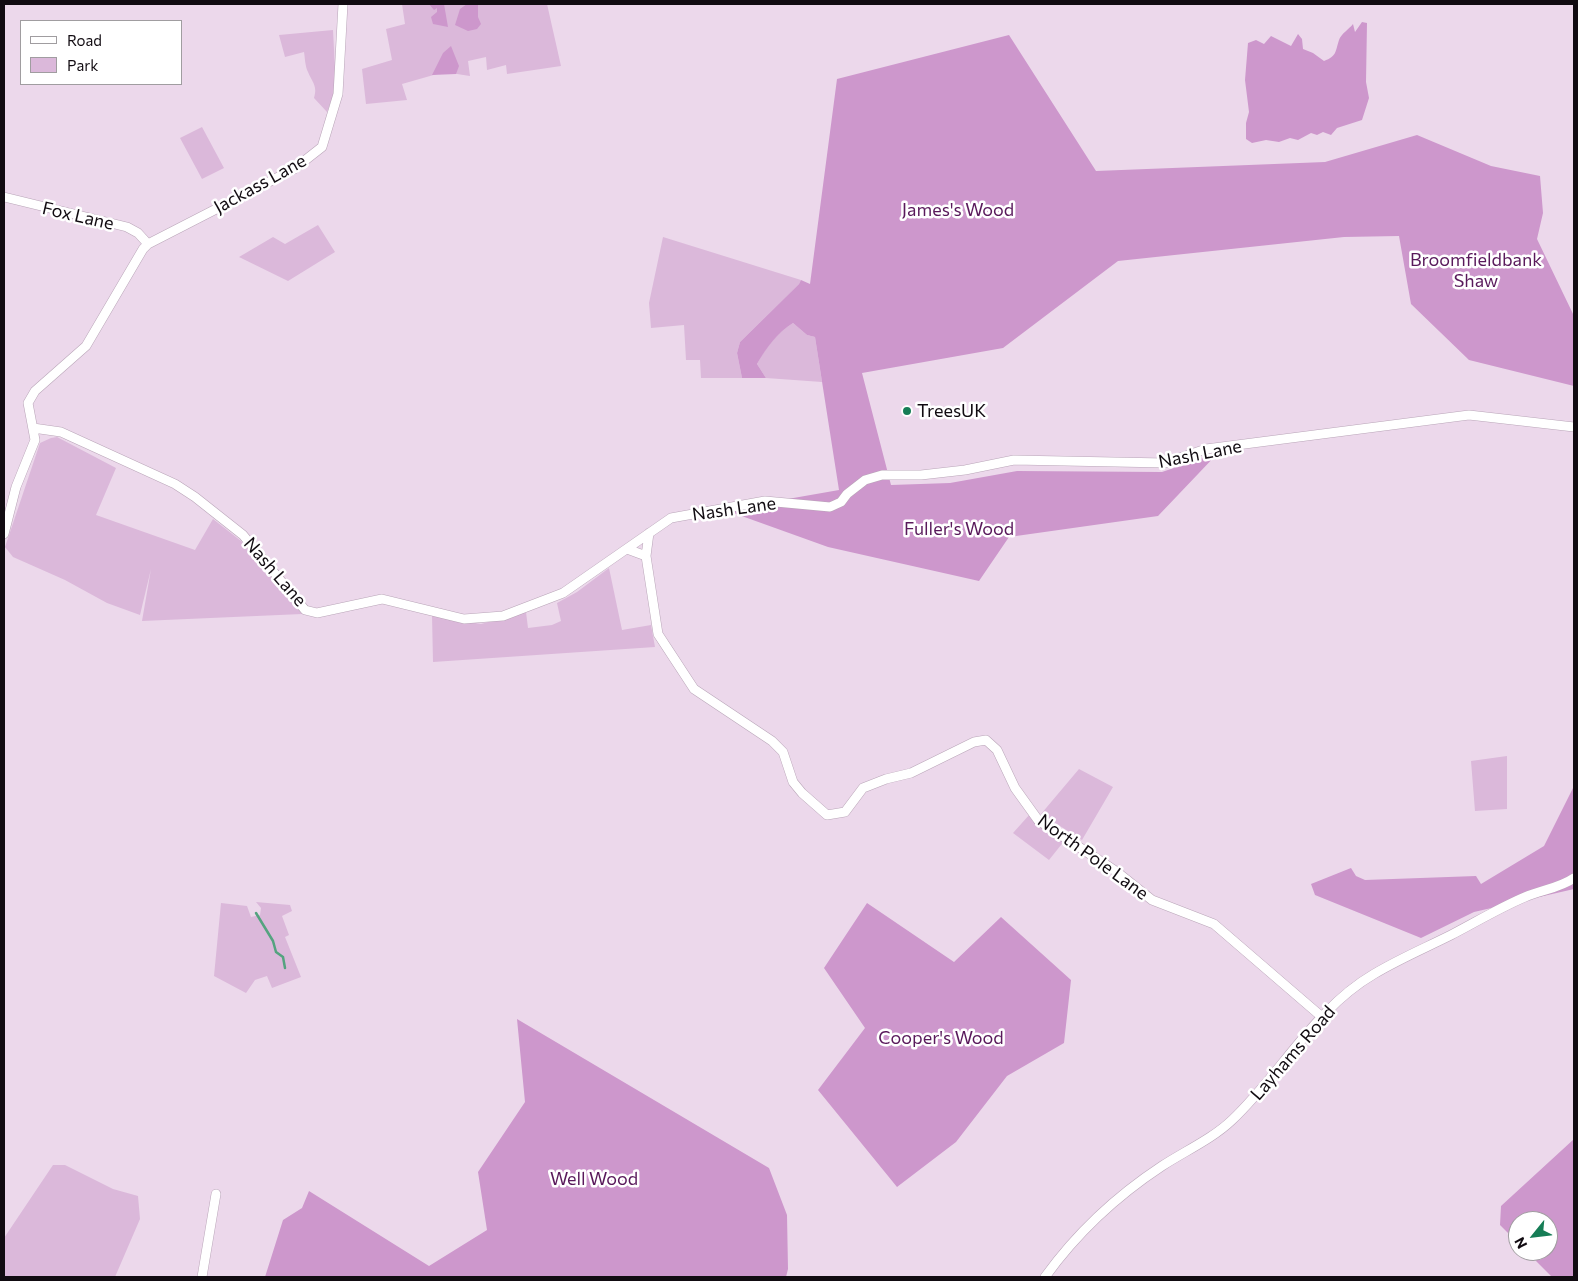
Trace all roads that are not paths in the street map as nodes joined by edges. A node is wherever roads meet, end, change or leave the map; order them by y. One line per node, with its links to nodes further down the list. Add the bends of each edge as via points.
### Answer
1 (343, 4): 3 (street, Jackass Lane, via 338,94 322,147 294,169)
2 (4, 197): 3 (street, Fox Lane, via 127,227)
3 (148, 244): 5 (street, via 86,346 31,398 28,411)
4 (1574, 427): 6 (street, Nash Lane, via 1470,415 1206,449 1165,463 1014,460 965,470 865,480 841,502 830,507 765,501 671,518)
5 (33, 428): 7 (street, via 35,440 16,487); 8 (street, Nash Lane, via 61,432 175,484 243,535 305,610 317,613 382,599 464,619 503,616 563,593)
6 (649, 533): 8 (street, Nash Lane); 9 (street, North Pole Lane)
7 (4, 534)
8 (627, 549): 9 (street)
9 (646, 556): 11 (street, North Pole Lane, via 658,634 679,668 702,696 772,741 783,752 793,782 827,815 845,812 863,788 886,778 911,773 974,742 986,740 997,750 1015,788 1038,820 1117,872 1152,900 1214,924)
10 (1574, 878): 11 (street, Layhams Road, via 1525,896 1393,963 1361,982)
11 (1322, 1016): 14 (street, Layhams Road, via 1233,1119 1148,1176 1104,1212)
12 (216, 1194): 13 (street)
13 (202, 1277)
14 (1045, 1277)

